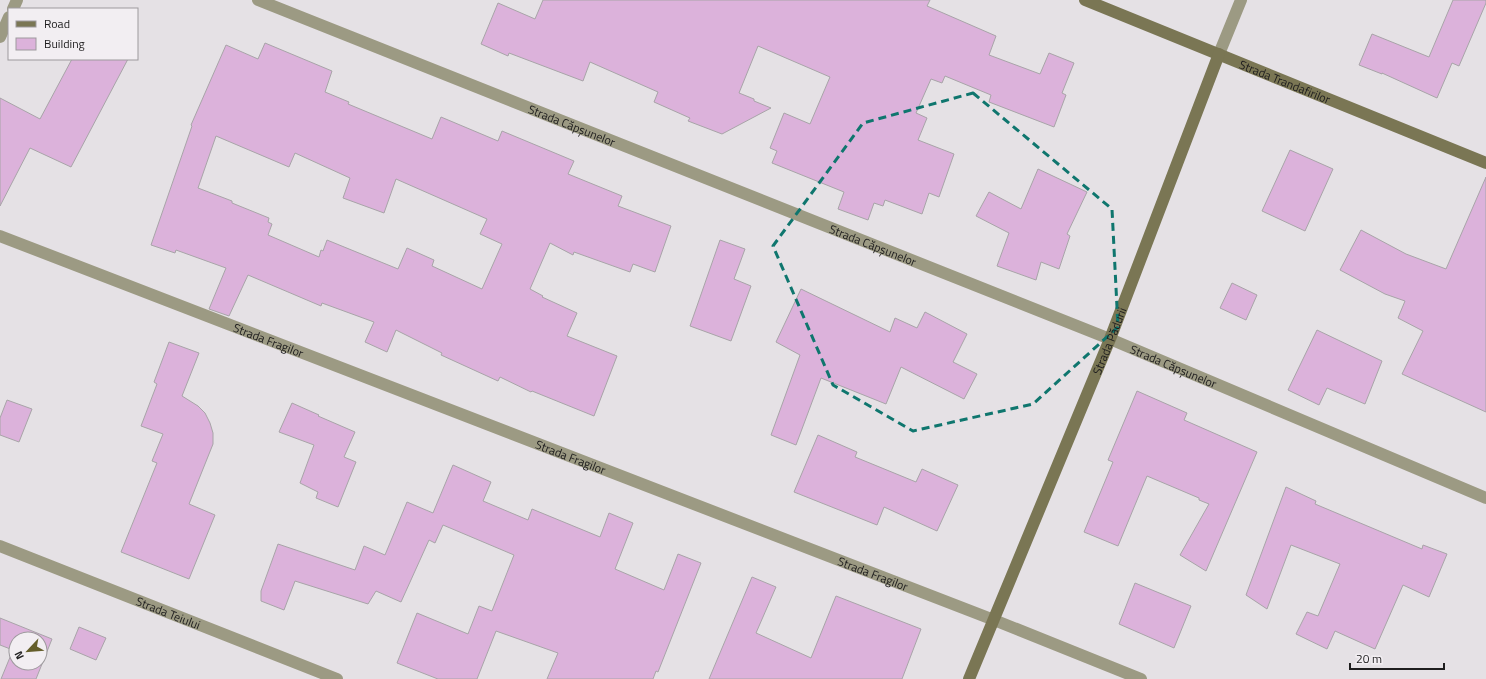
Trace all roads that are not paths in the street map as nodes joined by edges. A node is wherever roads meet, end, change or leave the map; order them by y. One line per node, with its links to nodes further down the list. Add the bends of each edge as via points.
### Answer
1 (258, 0): 9 (street, Strada Căpșunelor)
2 (1085, 0): 6 (street, Strada Trandafirilor)
3 (1241, 0): 6 (street, Strada Pădurii)
4 (8, 19): 5 (street)
5 (0, 37)
6 (1219, 54): 7 (street, Strada Trandafirilor); 9 (street, Strada Pădurii)
7 (1486, 163)
8 (0, 236): 12 (street, Strada Fragilor)
9 (1110, 339): 10 (street, Strada Căpșunelor); 12 (street, Strada Pădurii)
10 (1486, 498)
11 (0, 546): 13 (street, Strada Teiului)
12 (994, 620): 14 (street, Strada Pădurii); 15 (street, Strada Fragilor)
13 (337, 679)
14 (969, 679)
15 (1141, 679)

